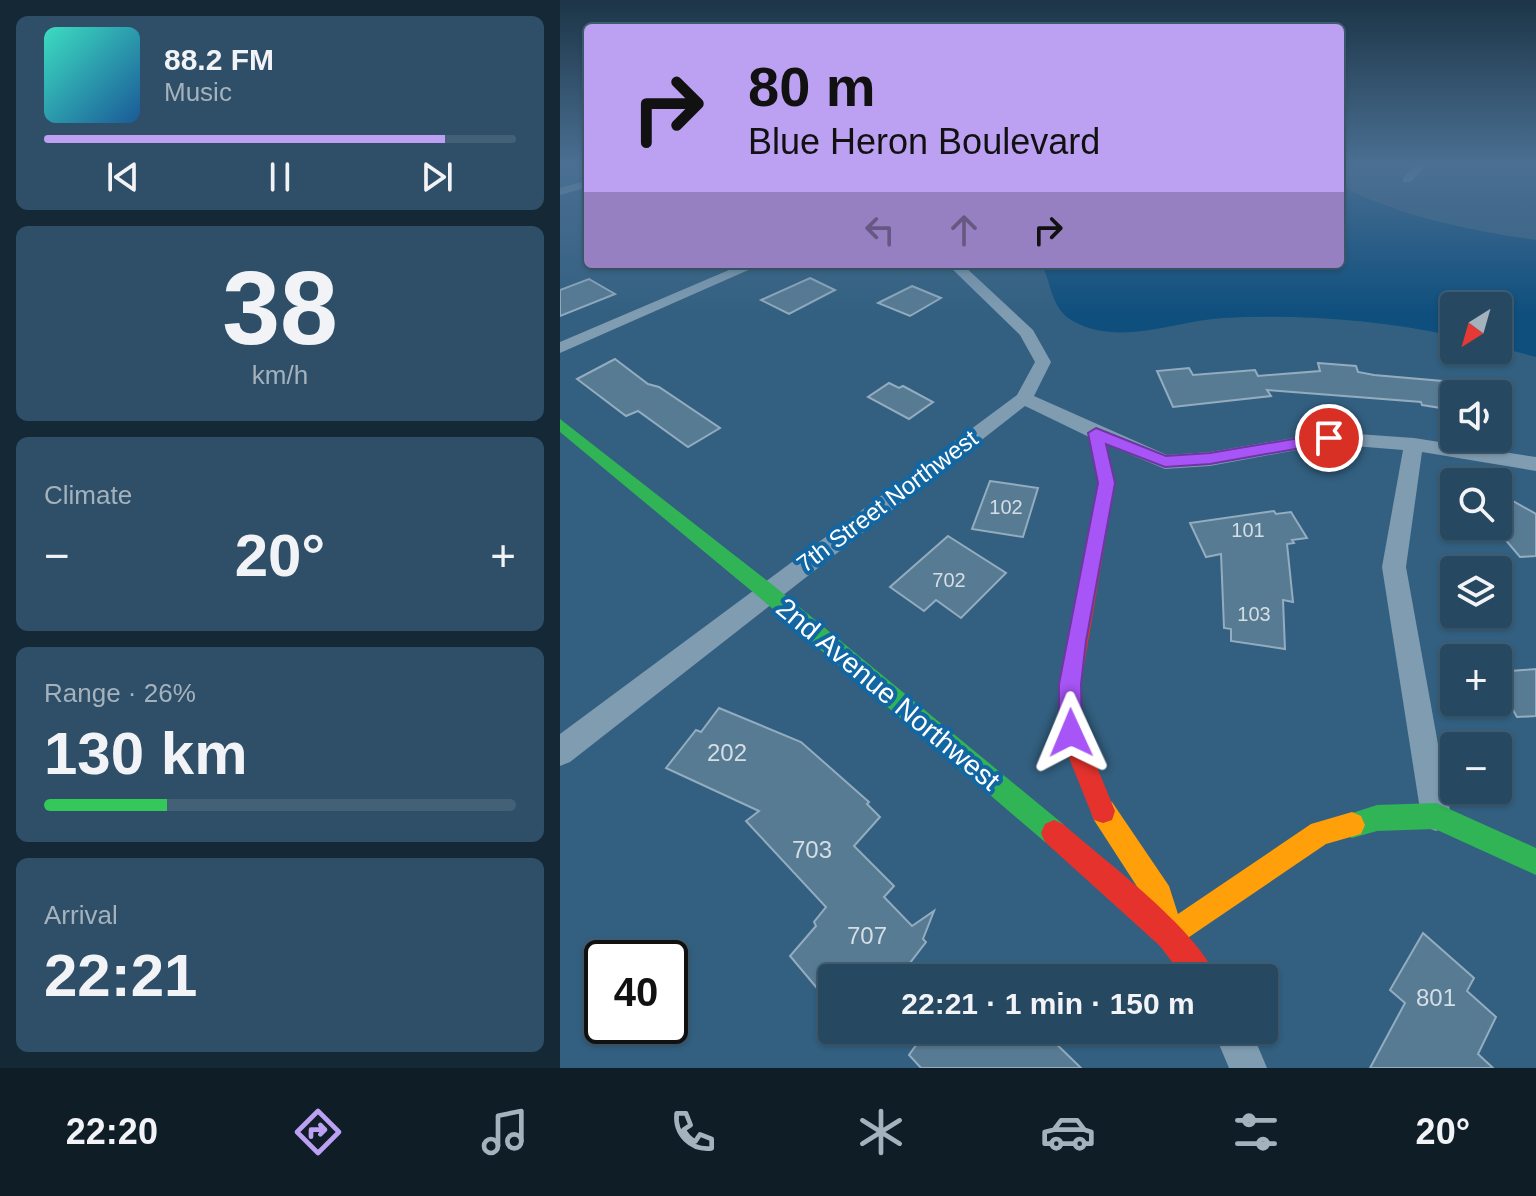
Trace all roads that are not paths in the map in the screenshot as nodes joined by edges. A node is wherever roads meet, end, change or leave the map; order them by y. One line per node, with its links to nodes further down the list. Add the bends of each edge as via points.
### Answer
1 (746, 268): 3 (street)
2 (958, 268): 4 (street, via 1027,333 1043,362)
3 (560, 348)
4 (1024, 398): 6 (street); 9 (street, 7th Street Northwest)
5 (560, 424): 9 (street, 2nd Avenue Northwest)
6 (1096, 433): 7 (street, via 1165,462 1329,438); 13 (street, via 1107,483 1076,641 1071,733 1102,810 1159,896)
7 (1414, 444): 8 (street); 11 (street, via 1394,567)
8 (1536, 464)
9 (767, 592): 10 (street, 7th Street Northwest); 13 (street, 2nd Avenue Northwest)
10 (560, 752)
11 (1436, 816): 12 (street); 13 (street, via 1377,818 1320,833)
12 (1536, 862)
13 (1170, 936): 14 (street, 2nd Avenue Northwest)
14 (1191, 964)
15 (1238, 1044): 16 (street)
16 (1248, 1068)

